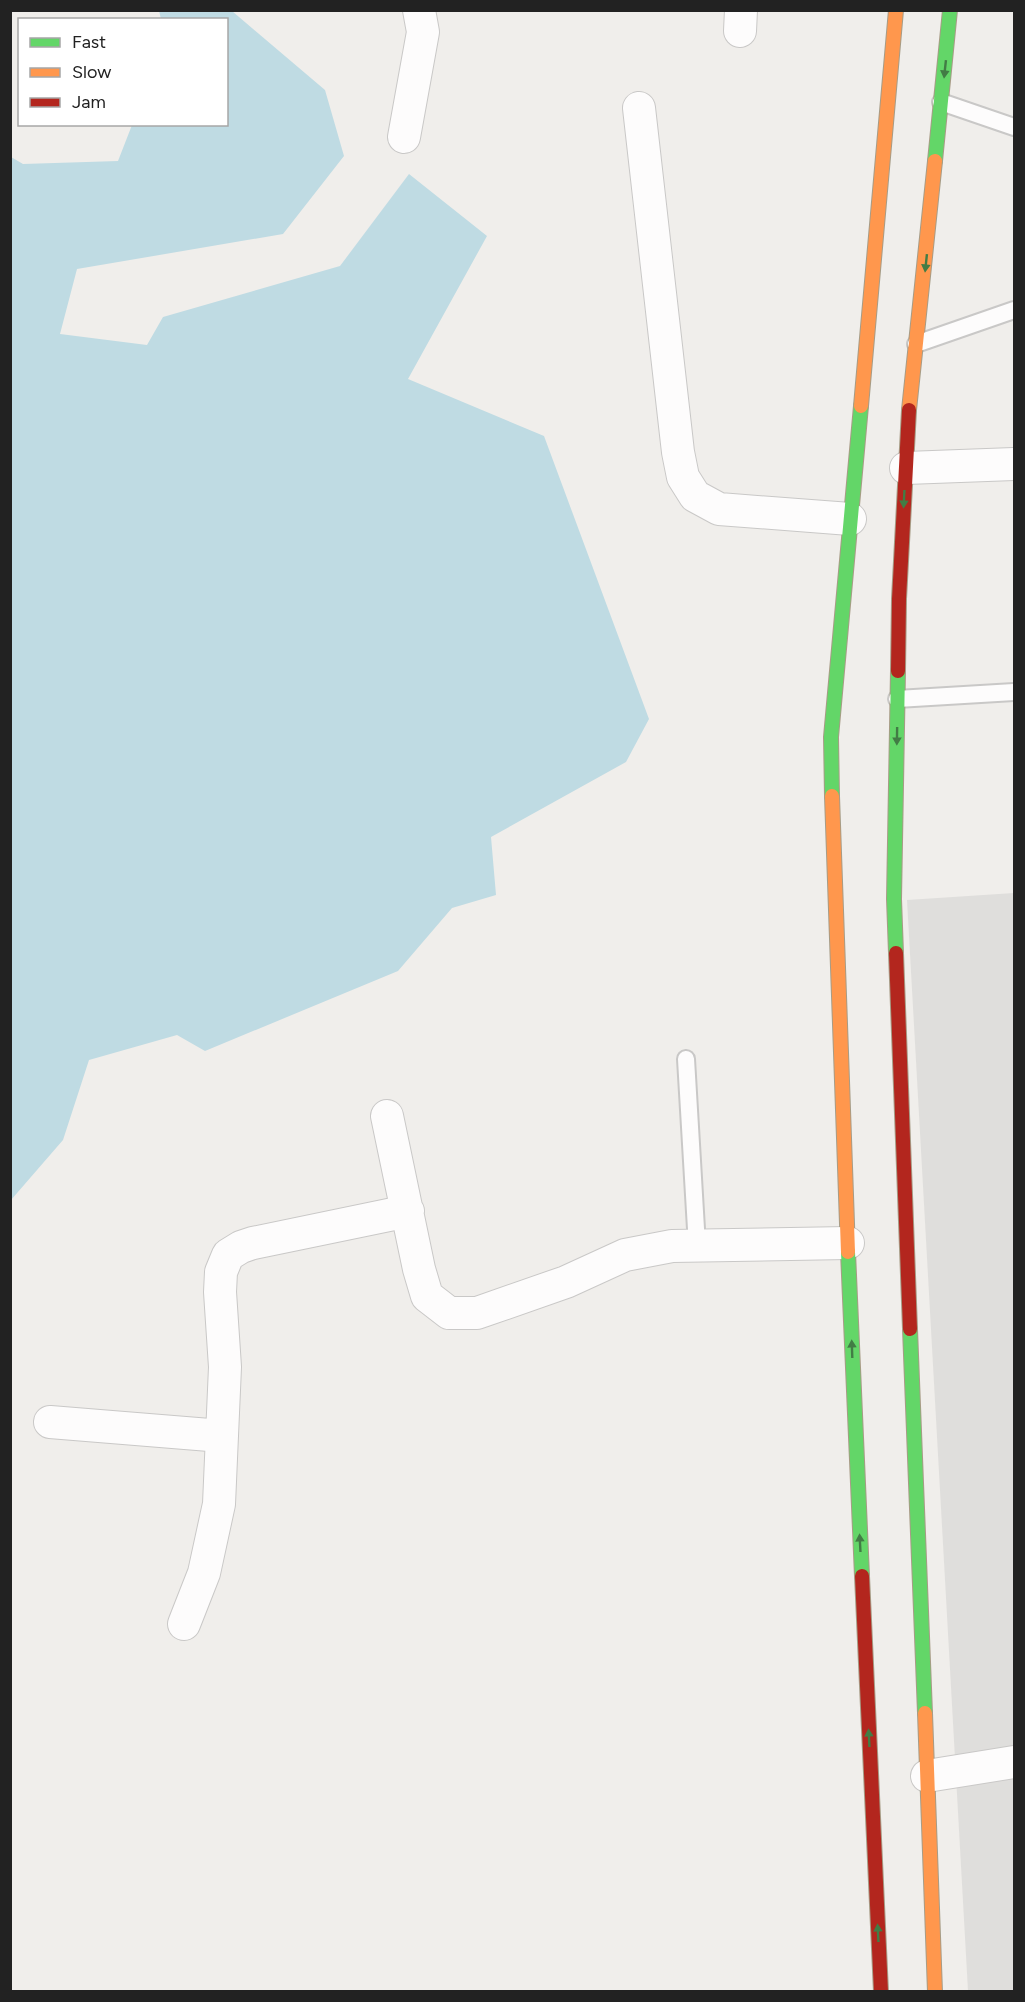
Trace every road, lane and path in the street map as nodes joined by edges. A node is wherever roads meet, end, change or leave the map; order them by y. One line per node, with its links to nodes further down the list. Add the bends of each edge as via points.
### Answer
1 (419, 10): 7 (street, via 423,32)
2 (896, 10): 12 (main road)
3 (950, 10): 4 (main road, one-way to 4)
4 (941, 102): 6 (lane); 9 (main road, one-way to 9)
5 (639, 108): 12 (street, via 683,477 695,496 719,509)
6 (1014, 127)
7 (404, 137)
8 (1014, 310): 9 (lane)
9 (916, 344): 11 (main road)
10 (1014, 464): 11 (street)
11 (906, 468): 14 (main road, one-way to 14)
12 (850, 519): 18 (main road, via 831,737)
13 (1014, 692): 14 (lane)
14 (897, 699): 24 (main road, one-way to 24, via 894,899)
15 (686, 1059): 19 (lane)
16 (387, 1116): 17 (street)
17 (408, 1211): 19 (street, via 427,1296 449,1313 477,1313 509,1304 625,1255 672,1246); 21 (street, via 253,1243 228,1255 221,1272 220,1292 225,1367)
18 (848, 1243): 19 (street); 25 (main road, one-way to 18)
19 (697, 1246)
20 (50, 1422): 21 (street)
21 (222, 1436): 22 (street, via 219,1504 204,1574)
22 (184, 1624)
23 (1014, 1762): 24 (street)
24 (927, 1776): 26 (main road)
25 (881, 1992)
26 (935, 1992)

